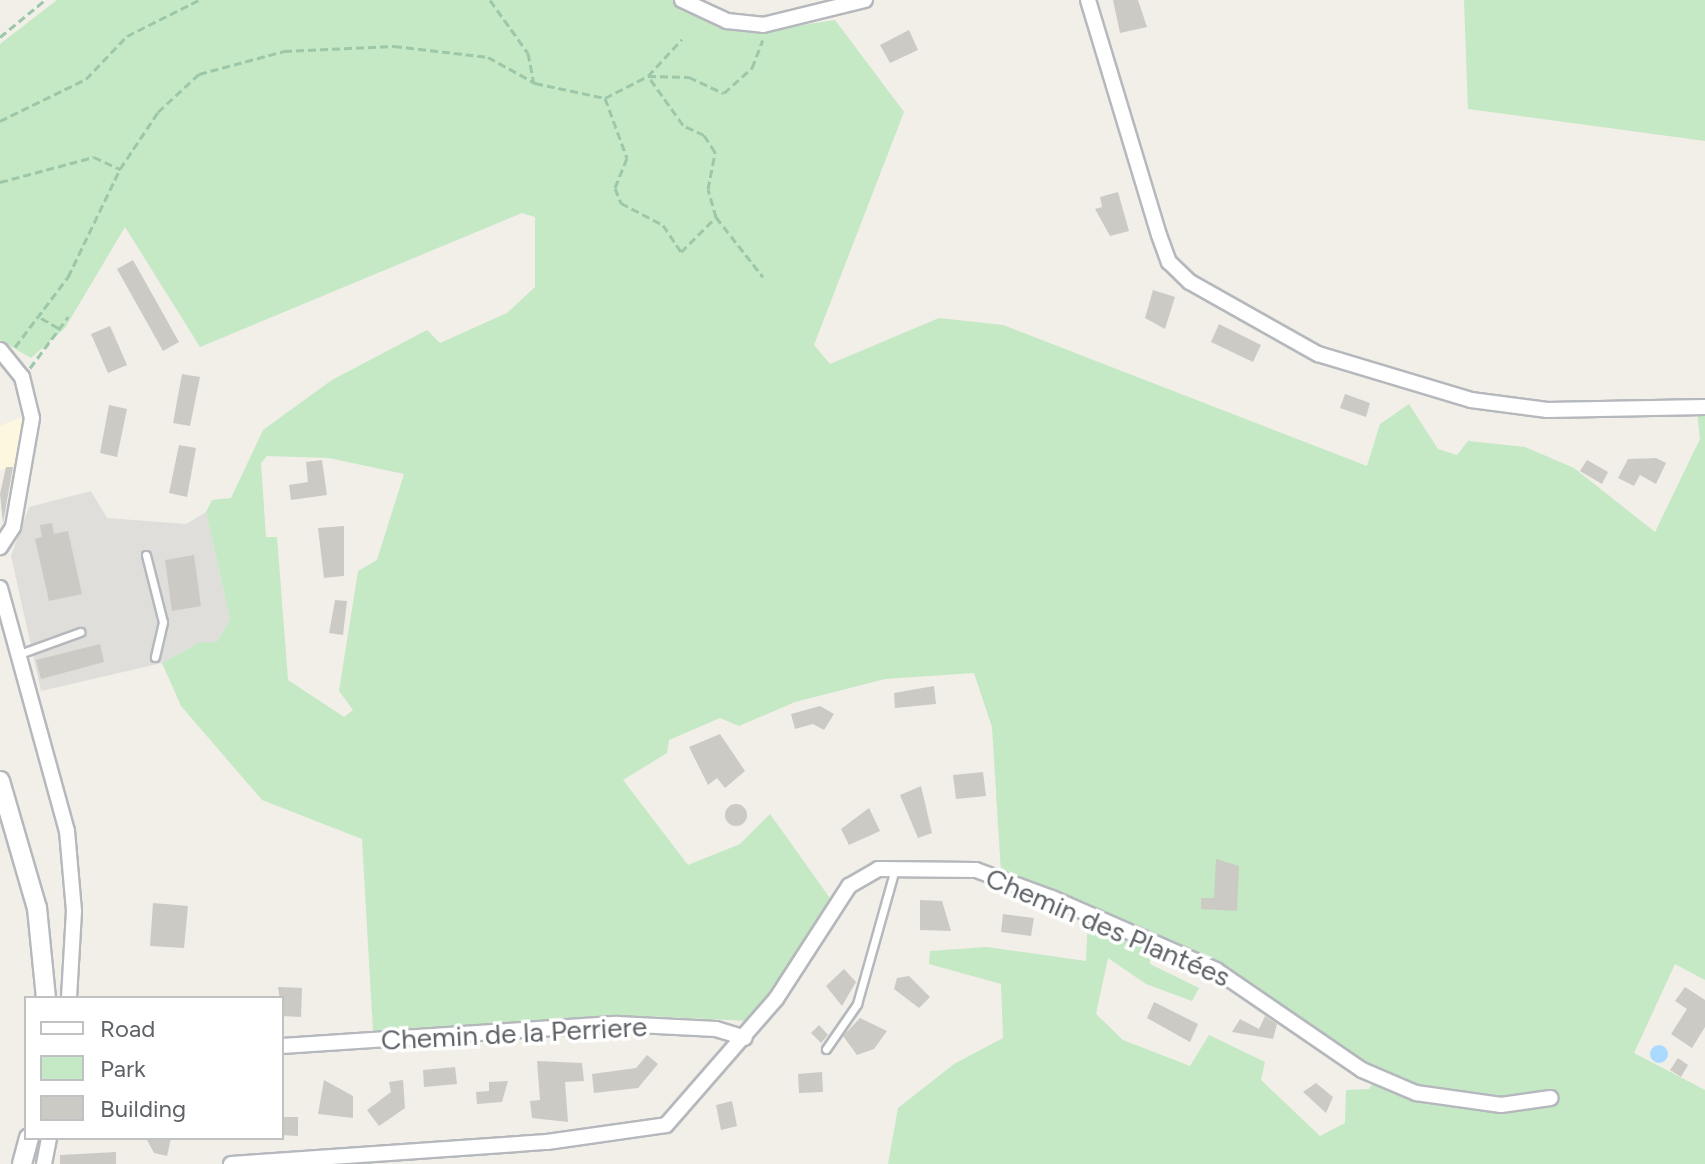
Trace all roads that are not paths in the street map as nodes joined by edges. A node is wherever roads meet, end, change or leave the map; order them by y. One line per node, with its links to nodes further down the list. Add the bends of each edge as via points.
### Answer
1 (682, 0): 2 (street, via 727,21 763,25 811,18)
2 (865, 0)
3 (1088, 0): 5 (street, via 1159,235 1169,262 1190,282 1318,354 1471,400 1547,410)
4 (4, 353): 6 (street, via 22,377 32,439 13,527)
5 (1705, 407)
6 (0, 547)
7 (146, 555): 11 (lane, via 163,622)
8 (0, 588): 10 (street)
9 (80, 632): 10 (lane)
10 (22, 653): 15 (street, via 71,858)
11 (155, 657)
12 (0, 781): 14 (main road, via 37,908)
13 (895, 869): 16 (street, Chemin des Plantées, via 867,872 849,886); 18 (lane, via 857,1004); 19 (street, Chemin des Plantées, via 976,870 1198,961 1362,1070 1416,1093 1501,1105)
14 (46, 996)
15 (69, 996)
16 (745, 1038): 17 (street, Chemin de la Perriere, via 716,1029 617,1024); 24 (street, Chemin des Plantées, via 677,1116 652,1131)
17 (284, 1046)
18 (826, 1049)
19 (1551, 1098)
20 (28, 1140): 22 (main road)
21 (49, 1140): 23 (street)
22 (22, 1164)
23 (44, 1164)
24 (231, 1164)

